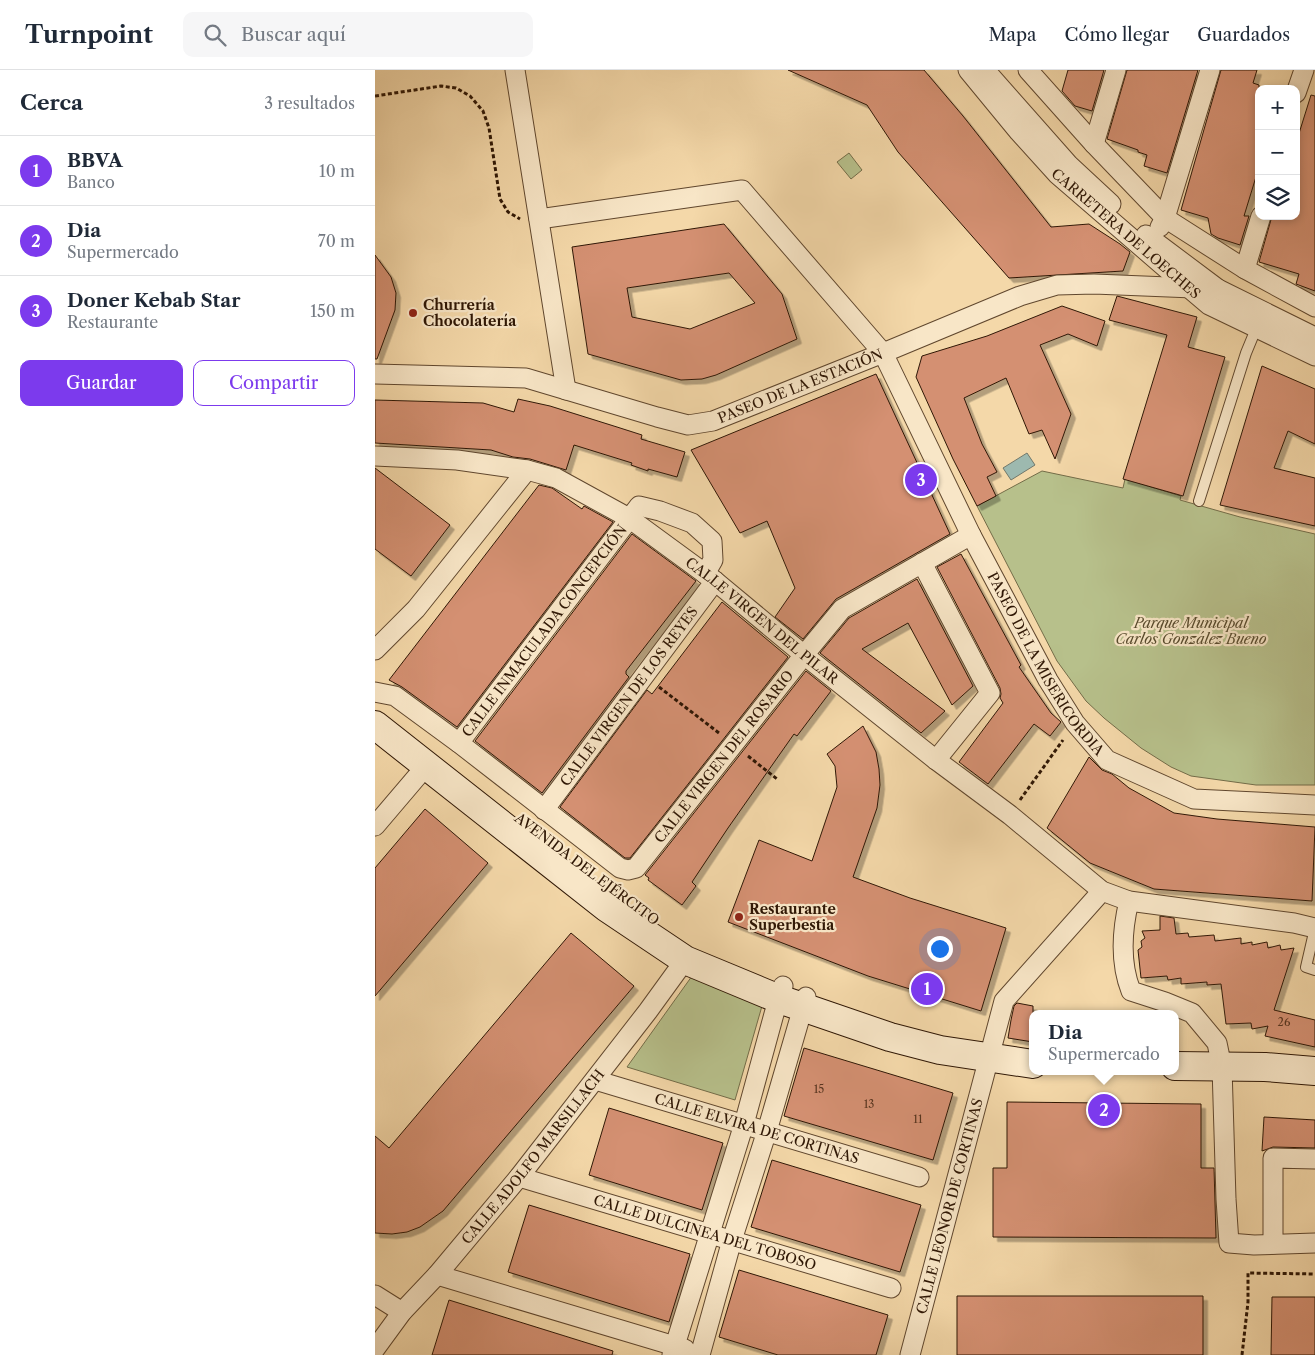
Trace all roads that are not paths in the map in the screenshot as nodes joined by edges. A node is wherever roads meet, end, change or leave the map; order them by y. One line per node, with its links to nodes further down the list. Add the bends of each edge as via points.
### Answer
1 (515, 70): 9 (street)
2 (968, 70): 11 (street, CARRETERA DE LOECHES, via 1057,174)
3 (985, 70): 11 (street, CARRETERA DE LOECHES, via 1069,165)
4 (1028, 70): 7 (street)
5 (1116, 70): 7 (street)
6 (1210, 70): 8 (street)
7 (1094, 144): 8 (street)
8 (1165, 218): 11 (street); 12 (street)
9 (539, 219): 18 (street, PASEO DE LA MISERICORDIA, via 742,190); 21 (street)
10 (1260, 220): 12 (street)
11 (1149, 244): 13 (street, CARRETERA DE LOECHES); 14 (street, CARRETERA DE LOECHES)
12 (1245, 269): 15 (street)
13 (1189, 288): 14 (street, PASEO DE LA ESTACIÓN); 16 (street, CARRETERA DE LOECHES, via 1209,304); 18 (street, PASEO DE LA ESTACIÓN, via 1057,285 1020,296)
14 (1218, 290): 16 (street, CARRETERA DE LOECHES)
15 (1315, 307)
16 (1259, 320): 17 (street, CARRETERA DE LOECHES); 19 (street, CARRETERA DE LOECHES); 24 (lane)
17 (1315, 337)
18 (883, 353): 21 (street, PASEO DE LA ESTACIÓN, via 713,421 688,425); 26 (street, PASEO DE LA MISERICORDIA)
19 (1315, 356)
20 (375, 374): 21 (street, PASEO DE LA ESTACIÓN, via 526,378)
21 (566, 390)
22 (375, 456): 23 (street, CALLE VIRGEN DEL PILAR, via 457,460)
23 (527, 470): 25 (street, CALLE VIRGEN DEL PILAR, via 556,478); 29 (street, via 416,609)
24 (1199, 501)
25 (629, 518): 28 (street, CALLE VIRGEN DEL PILAR); 28 (street, CALLE VIRGEN DE LOS REYES, via 639,506 692,523 712,541); 34 (street, CALLE INMACULADA CONCEPCIÓN)
26 (971, 535): 27 (street, CALLE VIRGEN DEL ROSARIO); 37 (street, PASEO DE LA MISERICORDIA, via 1048,680 1075,723 1107,760 1193,799)
27 (922, 563): 30 (street, CALLE VIRGEN DEL ROSARIO, via 842,609); 35 (street, via 990,693)
28 (710, 578): 30 (street, CALLE VIRGEN DEL PILAR); 38 (street, CALLE VIRGEN DE LOS REYES, via 644,676)
29 (375, 650)
30 (803, 655): 35 (street, CALLE VIRGEN DEL PILAR); 38 (street, CALLE VIRGEN DEL ROSARIO, via 636,868 620,868)
31 (375, 692): 34 (street, via 395,696)
32 (375, 706): 45 (street, AVENIDA DEL EJÉRCITO, via 653,922)
33 (375, 725): 36 (street, AVENIDA DEL EJÉRCITO)
34 (459, 743): 38 (street)
35 (936, 760): 40 (street, CALLE VIRGEN DEL PILAR, via 1010,815)
36 (426, 766): 39 (street); 43 (street, AVENIDA DEL EJÉRCITO, via 606,907)
37 (1315, 804)
38 (544, 810)
39 (375, 826)
40 (1101, 891): 41 (street, CALLE VIRGEN DEL PILAR); 46 (street, via 1004,1001)
41 (1129, 901): 42 (street, CALLE VIRGEN DEL PILAR); 49 (street, via 1124,922 1124,960 1125,976 1131,991 1193,1013 1217,1043)
42 (1315, 928): 44 (lane, via 1306,967)
43 (685, 960): 45 (street, AVENIDA DEL EJÉRCITO); 51 (street, CALLE ADOLFO MARSILLACH)
44 (1315, 970)
45 (793, 997): 46 (street, AVENIDA DEL EJÉRCITO, via 917,1029); 52 (street); 53 (street)
46 (989, 1057): 47 (street, AVENIDA DEL EJÉRCITO); 68 (street, CALLE LEONOR DE CORTINAS)
47 (1029, 1063)
48 (1179, 1066): 49 (street)
49 (1222, 1067): 50 (street); 60 (street, via 1229,1243)
50 (1315, 1071)
51 (595, 1080): 52 (street, CALLE ELVIRA DE CORTINAS); 55 (street, CALLE ADOLFO MARSILLACH)
52 (744, 1124): 53 (street, CALLE ELVIRA DE CORTINAS); 57 (street)
53 (767, 1131): 56 (street, CALLE ELVIRA DE CORTINAS); 58 (street)
54 (1315, 1158): 60 (street, via 1273,1158)
55 (519, 1177): 57 (street, CALLE DULCINEA DEL TOBOSO); 61 (street, CALLE ADOLFO MARSILLACH)
56 (919, 1177)
57 (709, 1234): 58 (street, CALLE DULCINEA DEL TOBOSO); 66 (street)
58 (732, 1240): 62 (street, CALLE DULCINEA DEL TOBOSO); 67 (street)
59 (1315, 1243): 60 (street)
60 (1273, 1244)
61 (437, 1275): 64 (street, CALLE ADOLFO MARSILLACH); 66 (street)
62 (891, 1288)
63 (375, 1295): 64 (street)
64 (402, 1312): 65 (street, CALLE ADOLFO MARSILLACH)
65 (375, 1349)
66 (673, 1350): 67 (street)
67 (702, 1354)
68 (910, 1355)

